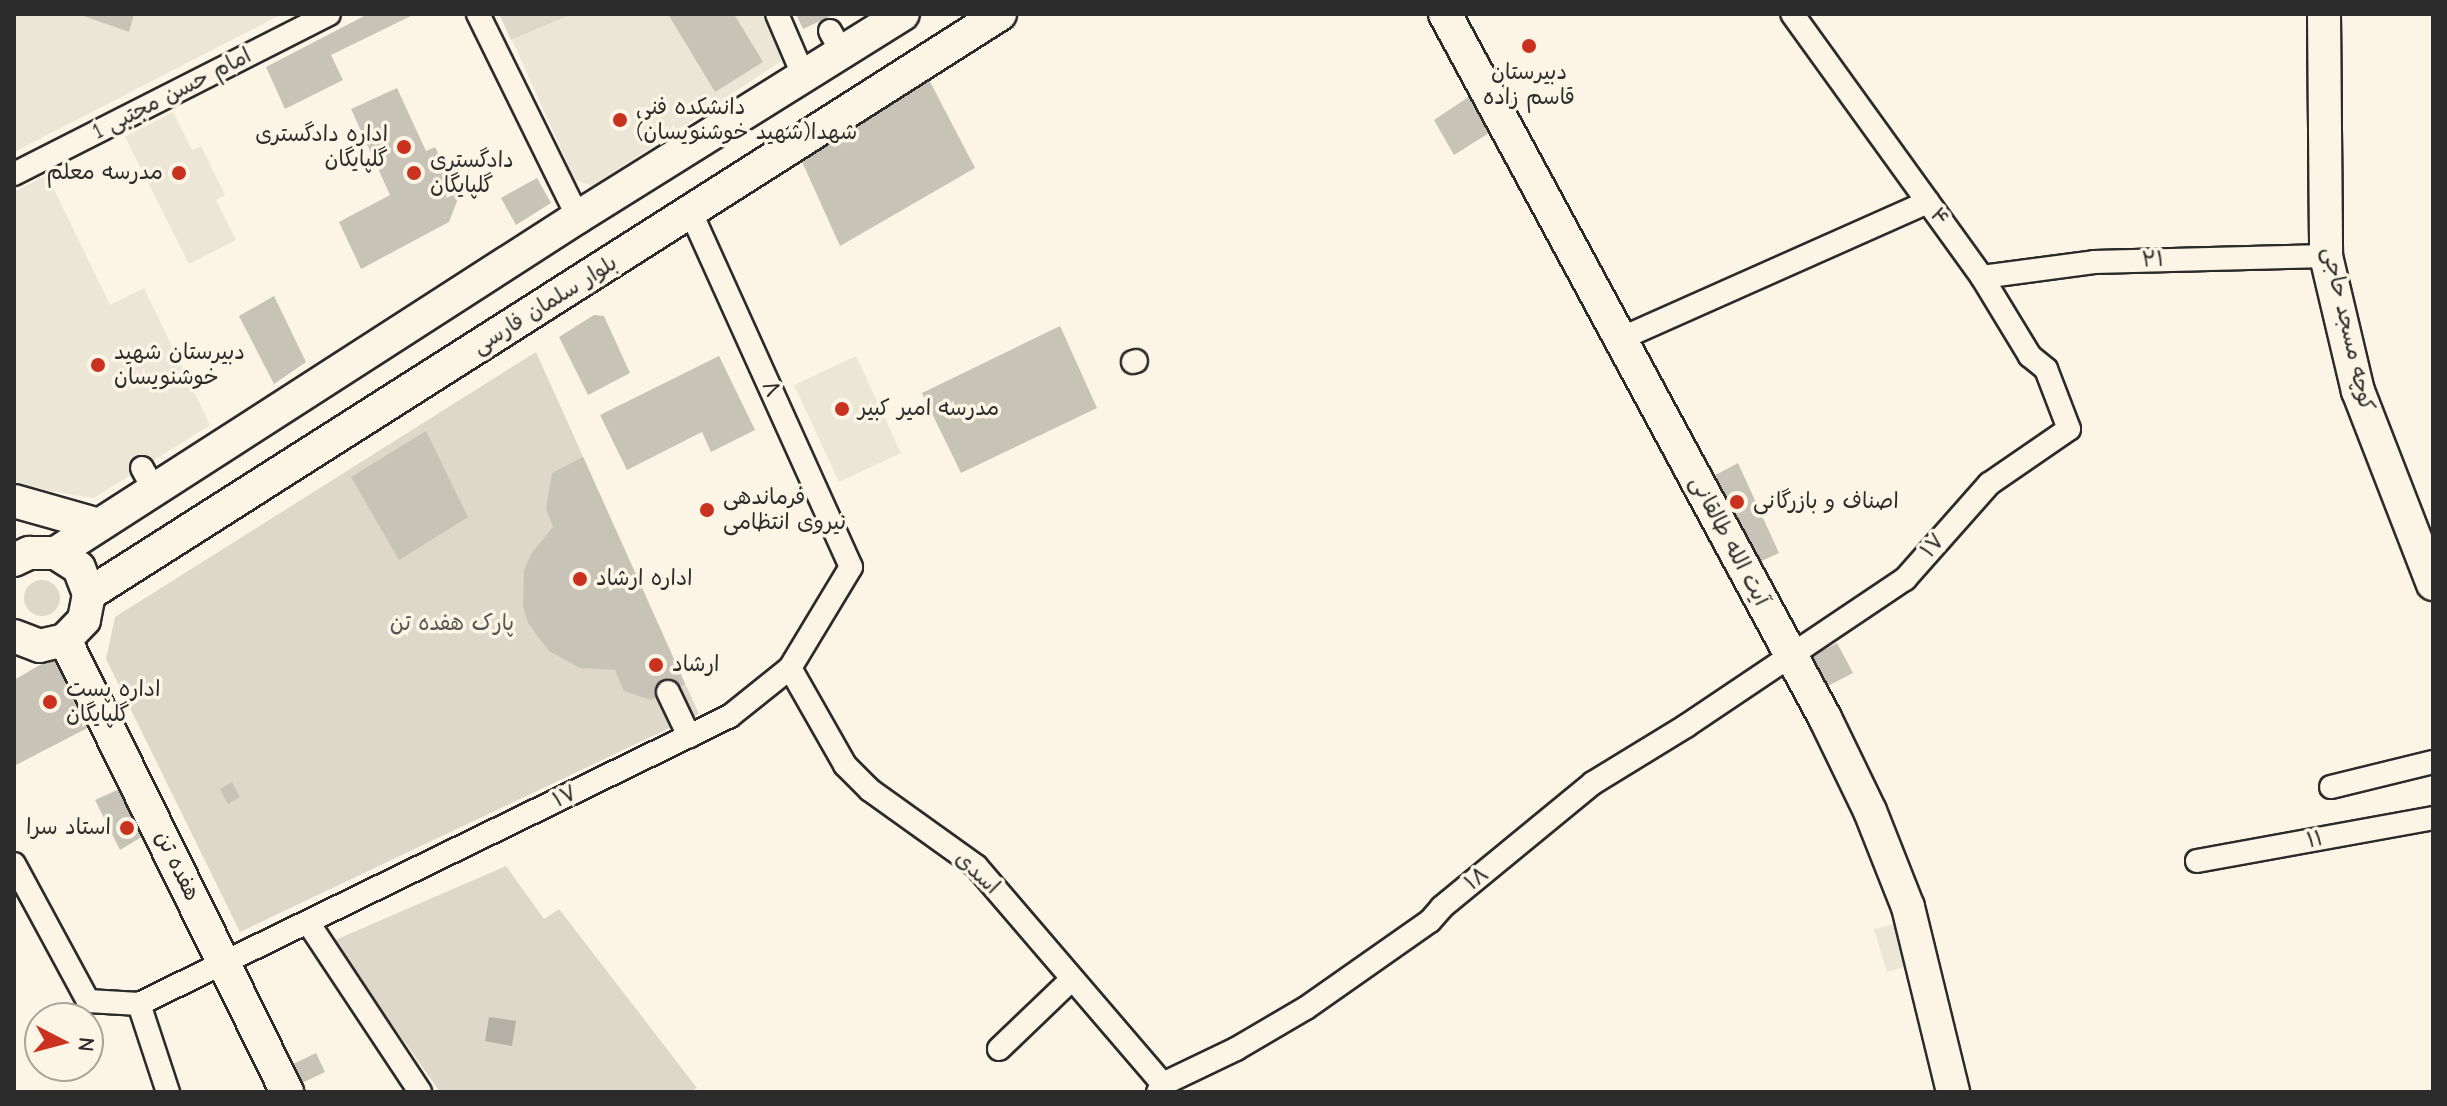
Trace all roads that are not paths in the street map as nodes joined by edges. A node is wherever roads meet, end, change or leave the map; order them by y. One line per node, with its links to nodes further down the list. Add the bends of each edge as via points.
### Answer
1 (329, 14): 10 (street, امام حسن مجتبی 1)
2 (478, 14): 13 (street)
3 (777, 14): 9 (street)
4 (903, 14): 9 (main road, via 836,42)
5 (1000, 14): 12 (main road, بلوار سلمان فارسی, via 873,102)
6 (1445, 14): 16 (main road, آیت الله طالقانی, via 1512,116)
7 (1792, 14): 11 (street, ۴)
8 (2324, 14): 14 (main road, کوچه مسجد حاجی)
9 (804, 77): 13 (main road)
10 (14, 174)
11 (1928, 202): 15 (street, ۴); 16 (street)
12 (691, 212): 22 (main road, بلوار سلمان فارسی); 23 (street, ۸, via 804,438)
13 (578, 217): 19 (main road, via 148,479)
14 (2326, 256): 15 (street, ۲۱, via 2094,262); 24 (main road, کوچه مسجد حاجی, via 2358,391)
15 (1982, 277): 17 (street, ۴, via 2030,356 2046,369)
16 (1620, 339): 28 (main road, آیت الله طالقانی)
17 (2069, 429): 28 (street, ۱۷, via 1989,484 1905,579)
18 (14, 501): 19 (main road)
19 (105, 522): 20 (main road); 22 (main road, via 110,546 121,559)
20 (56, 553): 21 (main road); 25 (main road, via 79,568)
21 (15, 557)
22 (136, 564): 25 (main road, بلوار سلمان فارسی)
23 (851, 567): 29 (street, ۱۷)
24 (2433, 584)
25 (89, 594): 27 (main road, via 84,620)
26 (14, 637): 27 (main road, via 40,646)
27 (65, 640): 38 (main road, هفده تن)
28 (1797, 658): 42 (street, ۱۸, via 1593,783 1430,921 1306,1008); 46 (main road, آیت الله طالقانی, via 1870,811 1908,907)
29 (790, 668): 31 (street, ۱۷, via 730,716); 39 (street, اسدی, via 845,765 870,790 976,866)
30 (668, 692): 31 (street)
31 (689, 736): 37 (street, ۱۷)
32 (2433, 762): 33 (street)
33 (2331, 787)
34 (2433, 818): 35 (street, ۱۱)
35 (2197, 861)
36 (14, 864): 40 (street, via 88,1001)
37 (309, 924): 38 (street, ۱۷); 45 (street)
38 (224, 963): 40 (street); 44 (main road, هفده تن)
39 (1072, 979): 41 (street); 42 (street, اسدی)
40 (139, 1004): 43 (street)
41 (999, 1049)
42 (1161, 1088)
43 (168, 1092)
44 (287, 1092)
45 (420, 1092)
46 (1953, 1092)

